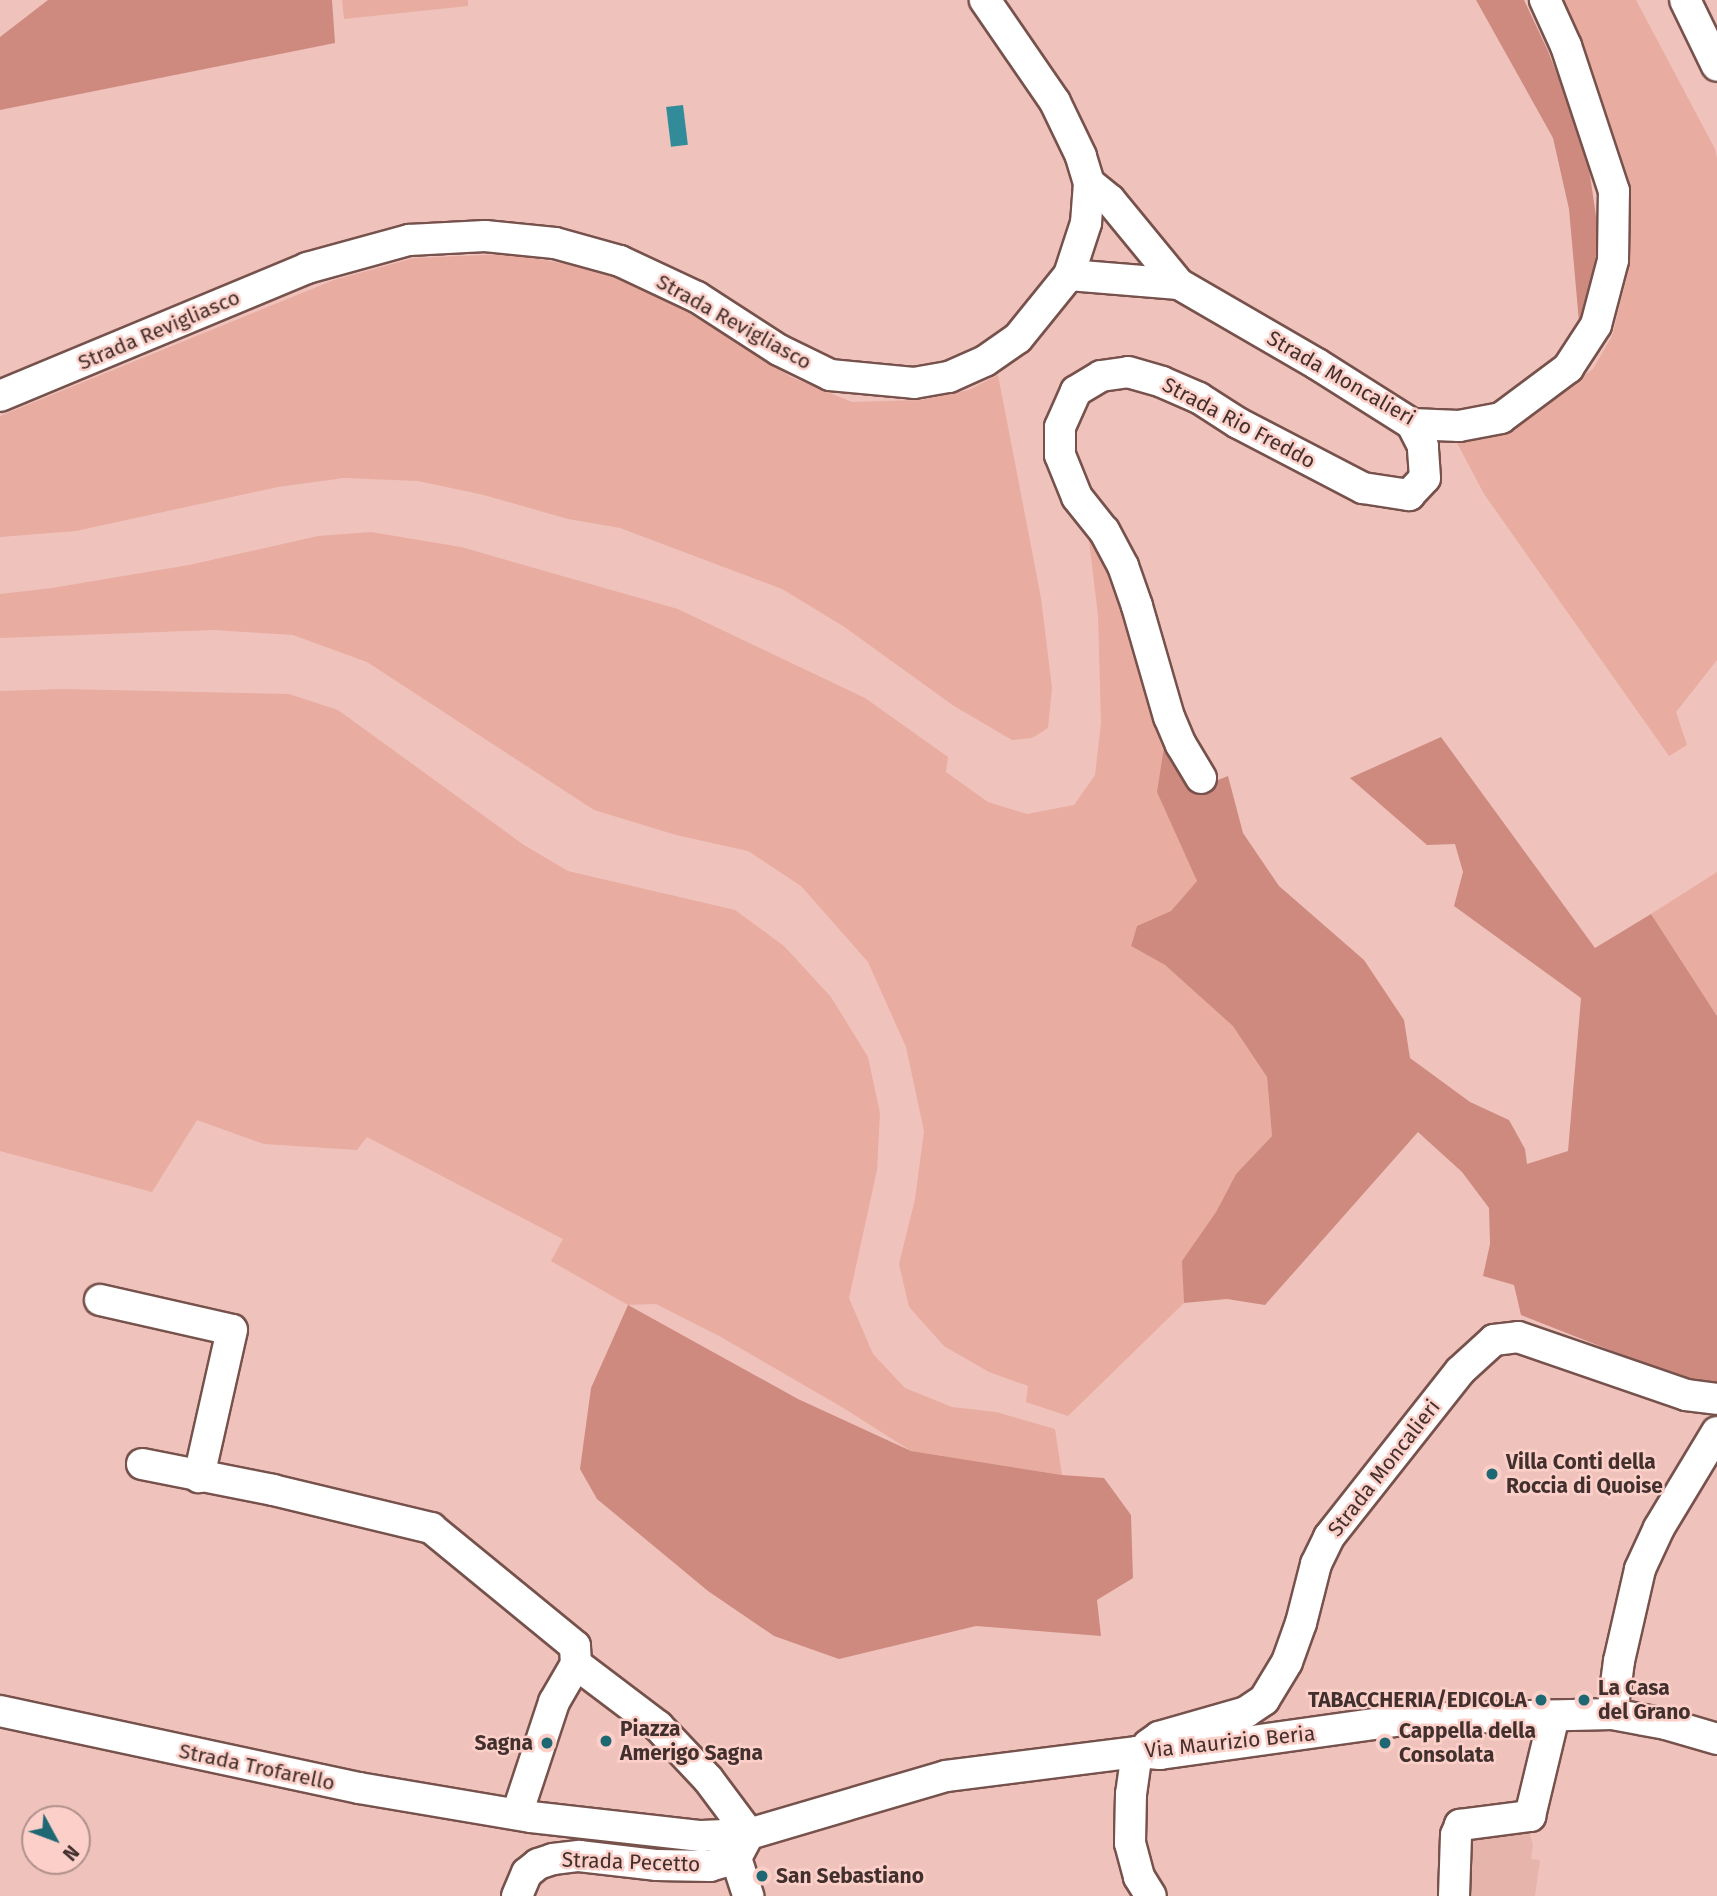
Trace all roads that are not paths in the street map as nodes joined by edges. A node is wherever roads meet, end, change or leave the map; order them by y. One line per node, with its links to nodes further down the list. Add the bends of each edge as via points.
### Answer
1 (985, 0): 5 (street, Strada Revigliasco, via 1055,102 1081,156)
2 (1545, 0): 9 (street, Strada Moncalieri, via 1566,46 1614,191 1613,260 1596,325 1568,368 1501,418 1459,426)
3 (1685, 0): 4 (street)
4 (1717, 66)
5 (1088, 184): 6 (street, Strada Revigliasco, via 1086,223); 7 (street, Strada Moncalieri, via 1110,200)
6 (1069, 275): 7 (street, Strada Moncalieri); 8 (street, Strada Revigliasco, via 1018,338 985,361 949,377 900,383 830,375 779,350 697,297 620,261 555,243 485,236 410,240 307,268)
7 (1180, 284): 9 (street, Strada Moncalieri)
8 (0, 396)
9 (1412, 424): 10 (street, Strada Rio Freddo, via 1423,446 1425,478 1409,495 1363,488 1162,382 1128,372 1101,376 1076,391 1060,426 1060,455 1077,497 1104,531 1123,566 1169,717)
10 (1201, 778)
11 (100, 1300): 16 (street, via 232,1330)
12 (1444, 1357): 17 (street, via 1368,1460 1359,1477)
13 (1713, 1403): 17 (street, Strada Moncalieri, via 1506,1336 1482,1347 1460,1371)
14 (1717, 1432): 20 (street, via 1659,1528 1640,1569)
15 (142, 1464): 16 (street)
16 (199, 1477): 18 (street, via 431,1528 575,1646)
17 (1360, 1498): 25 (street, Strada Moncalieri, via 1343,1516 1316,1563 1287,1662 1264,1700 1246,1712 1158,1737)
18 (576, 1664): 26 (street, via 554,1702); 27 (street, via 658,1726 708,1779)
19 (0, 1711): 26 (street, Strada Trofarello, via 359,1788)
20 (1612, 1714): 21 (street, Via Maurizio Beria); 22 (street, Via Maurizio Beria)
21 (1554, 1716): 25 (street, Via Maurizio Beria, via 1409,1719 1160,1754); 31 (street, via 1530,1816 1460,1825)
22 (1666, 1724): 23 (street); 24 (street, Via Maurizio Beria)
23 (1717, 1730)
24 (1717, 1739)
25 (1137, 1752): 27 (street, Via Maurizio Beria, via 946,1776); 30 (street, via 1130,1843 1139,1877)
26 (517, 1814): 27 (street)
27 (743, 1846): 28 (street, Strada Pecetto, via 710,1866 579,1856 553,1859 527,1873); 29 (street)
28 (517, 1896)
29 (748, 1896)
30 (1151, 1896)
31 (1454, 1896)

